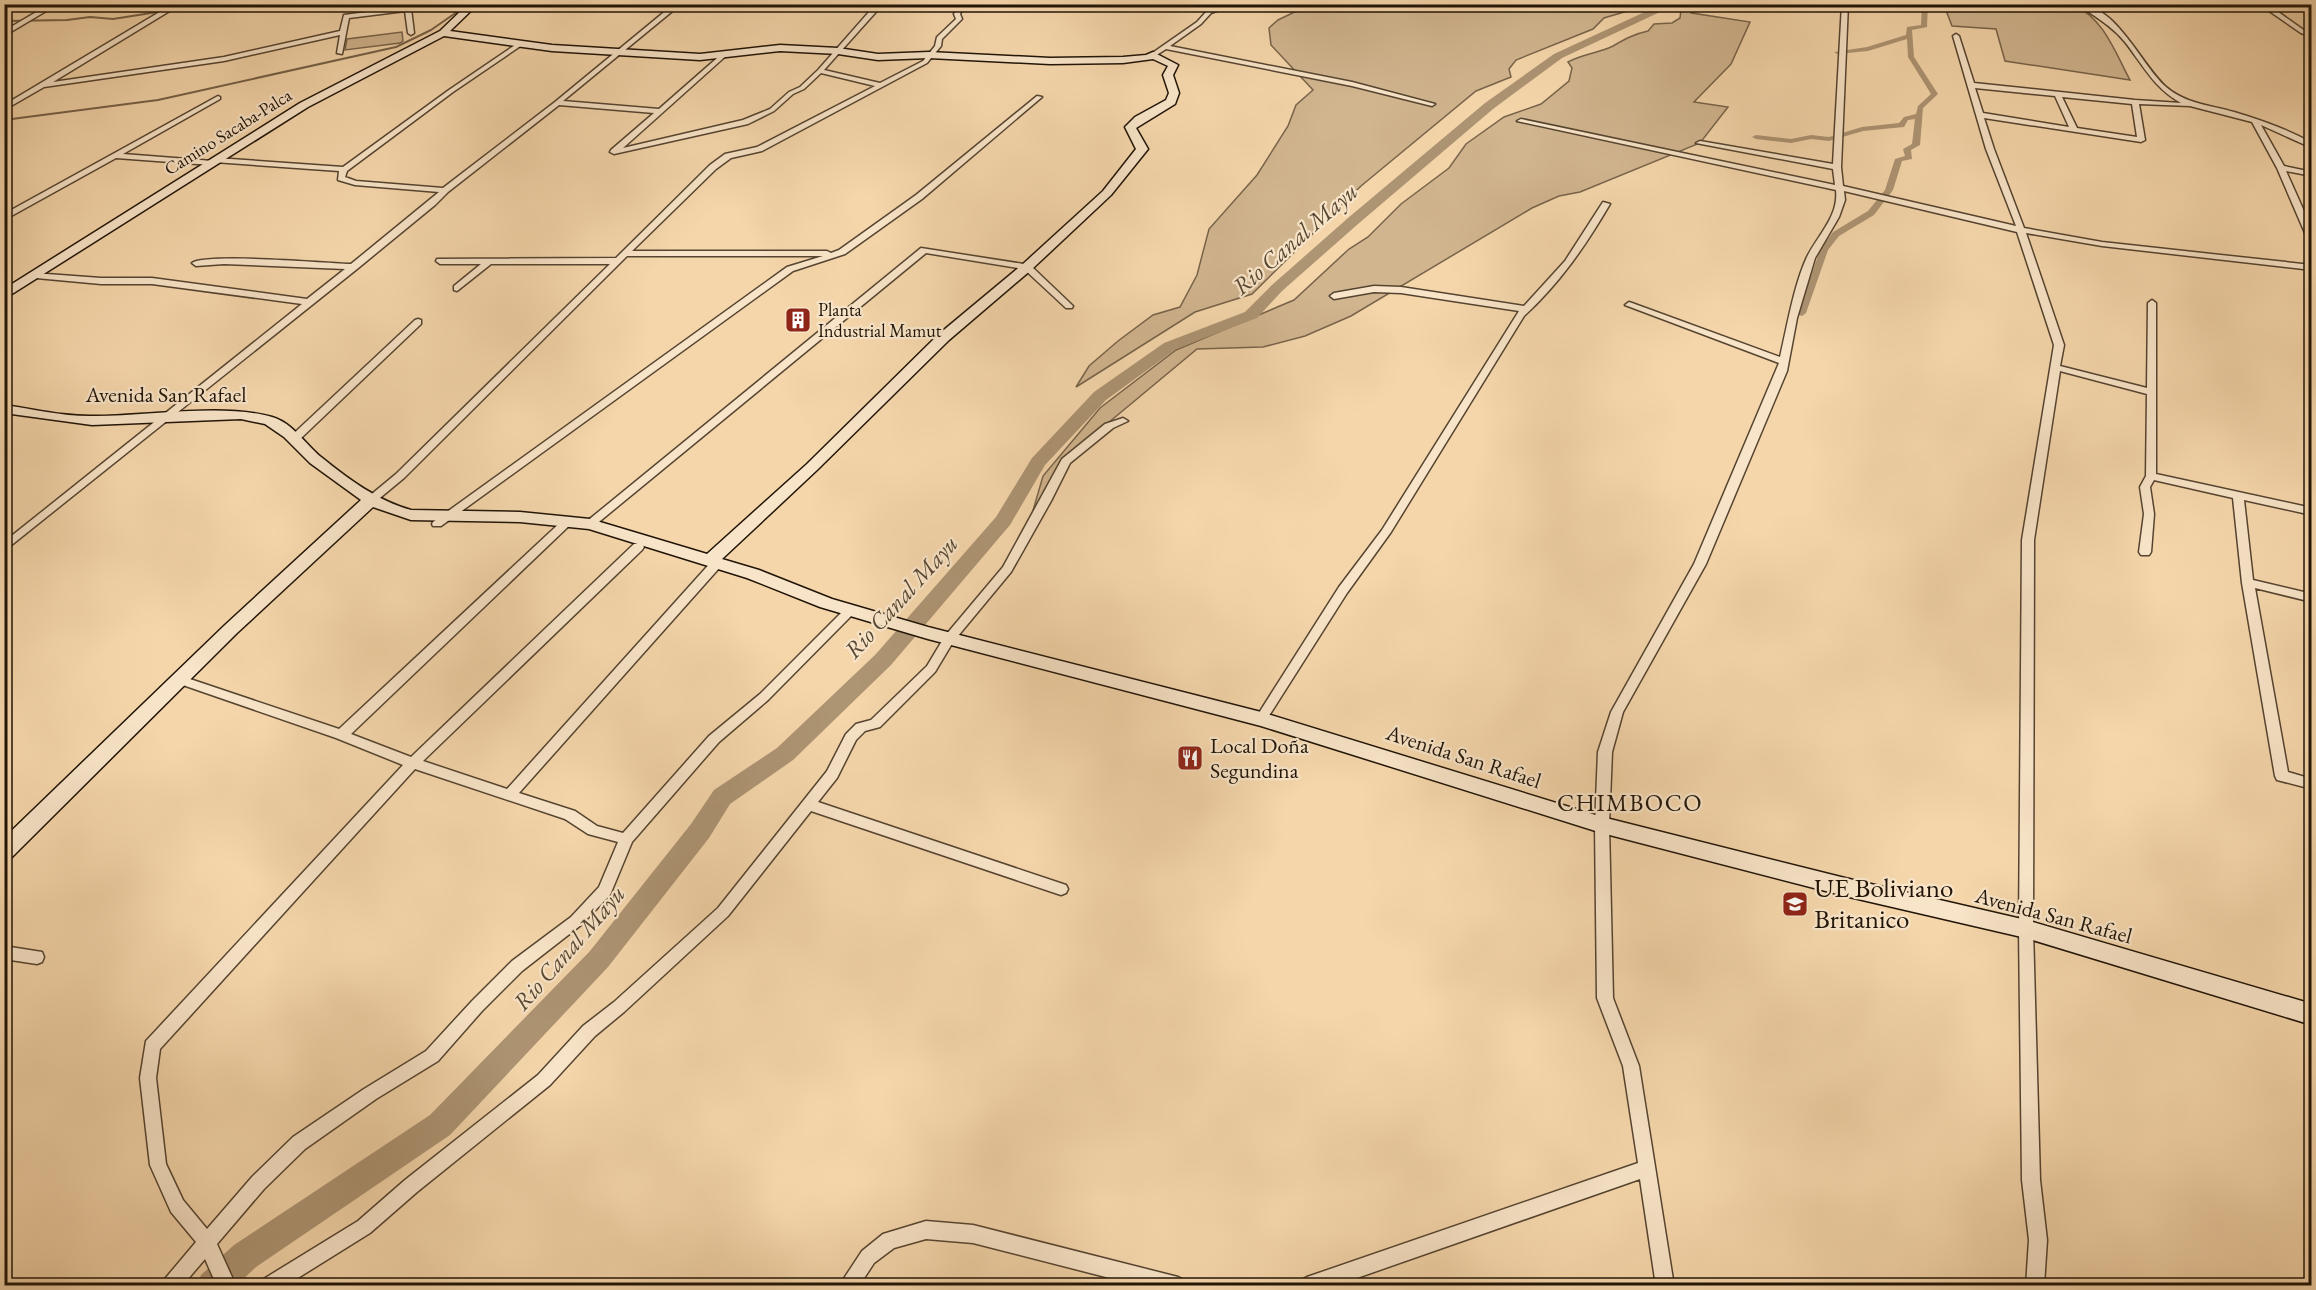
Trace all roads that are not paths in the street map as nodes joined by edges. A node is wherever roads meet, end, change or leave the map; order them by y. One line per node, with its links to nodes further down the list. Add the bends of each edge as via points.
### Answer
1 (55, 4): 17 (street)
2 (178, 4): 29 (street)
3 (474, 4): 16 (main road, Camino Sacaba-Palca)
4 (678, 4): 25 (street)
5 (880, 4): 22 (street)
6 (962, 4): 27 (street, via 959,19 939,38 938,46)
7 (1204, 4): 13 (street)
8 (1232, 4): 13 (street)
9 (1845, 4): 49 (street)
10 (2080, 4): 38 (street, via 2116,29 2150,75 2169,93)
11 (2262, 4): 18 (street)
12 (409, 7): 14 (street, via 346,16); 15 (street)
13 (1209, 12): 21 (street)
14 (344, 32): 23 (street); 29 (street, via 224,59)
15 (411, 33)
16 (444, 33): 20 (main road); 48 (main road, Camino Sacaba-Palca, via 339,85)
17 (4, 34)
18 (2312, 35)
19 (1956, 36): 30 (street)
20 (520, 44): 25 (main road); 51 (street)
21 (1166, 47): 26 (street); 37 (street)
22 (838, 51): 24 (main road, via 780,48); 27 (main road, via 878,57); 28 (street)
23 (340, 53)
24 (726, 53): 25 (main road, via 700,57); 40 (street)
25 (619, 54): 36 (street)
26 (1154, 55): 27 (main road, via 1123,60 1050,61); 66 (main road, via 1173,65 1168,75 1174,93 1171,102 1130,127 1142,148 1124,173)
27 (929, 56): 31 (street)
28 (820, 71): 31 (street); 40 (street, via 772,110 745,122 614,152)
29 (43, 85): 39 (street)
30 (1970, 85): 32 (street); 41 (street)
31 (880, 86): 60 (street, via 759,149 728,156)
32 (2058, 95): 35 (street); 44 (street)
33 (1039, 97): 59 (street, via 919,197)
34 (218, 98): 47 (street)
35 (2135, 102): 38 (street); 44 (street, via 2142,140)
36 (557, 104): 40 (street); 54 (street)
37 (1432, 104)
38 (2194, 105): 43 (street)
39 (4, 108)
40 (660, 111)
41 (1980, 116): 44 (street); 57 (street)
42 (1521, 121): 53 (street)
43 (2255, 121): 46 (street); 50 (street)
44 (2073, 129)
45 (1700, 143): 49 (street)
46 (2312, 146)
47 (115, 156): 48 (street); 56 (street)
48 (214, 162): 51 (street); 68 (main road, Camino Sacaba-Palca)
49 (1837, 167): 53 (street)
50 (2281, 168): 52 (street); 58 (street)
51 (345, 169): 54 (street, via 341,178 355,183)
52 (2312, 174)
53 (1840, 188): 57 (street); 78 (street, via 1841,200 1835,217 1811,258)
54 (445, 190): 65 (street)
55 (1606, 204): 76 (street, via 1543,295)
56 (4, 218)
57 (2021, 230): 67 (street, via 2102,244); 79 (street, via 2059,345)
58 (2312, 240)
59 (840, 253): 60 (street); 89 (street, via 790,269)
60 (624, 254): 62 (street)
61 (440, 261): 63 (street)
62 (617, 261): 63 (street); 87 (street)
63 (488, 262): 69 (street)
64 (196, 263): 65 (street)
65 (354, 267): 72 (street)
66 (1027, 267): 75 (street); 90 (street, via 924,250); 95 (main road, via 944,337)
67 (2312, 268)
68 (36, 275): 70 (main road, Camino Sacaba-Palca); 72 (street, via 152,281)
69 (457, 288)
70 (4, 295)
71 (1334, 296): 76 (street, via 1374,289 1401,290)
72 (310, 302): 82 (street)
73 (2152, 303): 80 (street)
74 (1629, 305): 78 (street)
75 (1069, 306)
76 (1526, 309): 101 (street, via 1386,532 1343,590)
77 (418, 322): 84 (street)
78 (1784, 362): 107 (street, via 1700,564 1617,712 1605,752)
79 (2057, 368): 80 (street); 111 (street, via 2028,540)
80 (2152, 392): 85 (street)
81 (4, 408): 82 (main road, Avenida San Rafael, via 92,421)
82 (165, 419): 84 (main road, Avenida San Rafael, via 241,415 270,421); 93 (street)
83 (1123, 421): 99 (street, via 1109,426 1066,461 1006,569)
84 (294, 439): 87 (main road, Avenida San Rafael, via 315,460)
85 (2151, 476): 86 (street); 94 (street, via 2145,488 2149,514)
86 (2238, 494): 88 (street); 96 (street)
87 (371, 500): 89 (main road, Avenida San Rafael, via 378,514 390,520); 100 (main road, via 239,620)
88 (2312, 512)
89 (442, 521): 91 (main road, Avenida San Rafael)
90 (590, 524): 91 (main road, Avenida San Rafael); 95 (main road, Avenida San Rafael)
91 (563, 525): 92 (main road, Avenida San Rafael); 102 (street)
92 (638, 547): 95 (main road, Avenida San Rafael); 103 (street)
93 (4, 548)
94 (2145, 552)
95 (714, 562): 98 (main road, Avenida San Rafael); 105 (street)
96 (2248, 583): 97 (street); 104 (street, via 2282,776)
97 (2312, 598)
98 (850, 610): 99 (main road, Avenida San Rafael); 108 (street, via 764,697 714,739)
99 (949, 639): 101 (main road, Avenida San Rafael); 106 (street, via 924,677 875,724 861,726 851,737 832,774)
100 (181, 680): 102 (street); 109 (main road)
101 (1261, 719): 107 (main road, Avenida San Rafael)
102 (341, 735): 103 (street)
103 (413, 763): 105 (street); 116 (street, via 152,1046 148,1078 158,1165 177,1206)
104 (2312, 784)
105 (510, 794): 108 (street, via 570,814 593,830)
106 (807, 804): 110 (street); 119 (street, via 723,912 589,1031 544,1080 364,1227)
107 (1602, 825): 111 (main road, Avenida San Rafael); 115 (street, via 1605,998 1631,1066)
108 (626, 839): 116 (street, via 605,891 576,921 518,966 432,1056 299,1143 258,1183)
109 (4, 852)
110 (1061, 889)
111 (2026, 929): 114 (main road, Avenida San Rafael); 124 (street, via 2031,1180 2038,1240)
112 (4, 952): 113 (street)
113 (37, 957)
114 (2312, 1015)
115 (1646, 1169): 122 (street); 123 (street)
116 (208, 1243): 117 (street); 118 (street)
117 (170, 1286)
118 (227, 1286)
119 (268, 1286)
120 (848, 1286): 121 (street, via 868,1257 889,1240 926,1230 973,1234)
121 (1179, 1286)
122 (1307, 1286)
123 (1665, 1286)
124 (2036, 1286)

